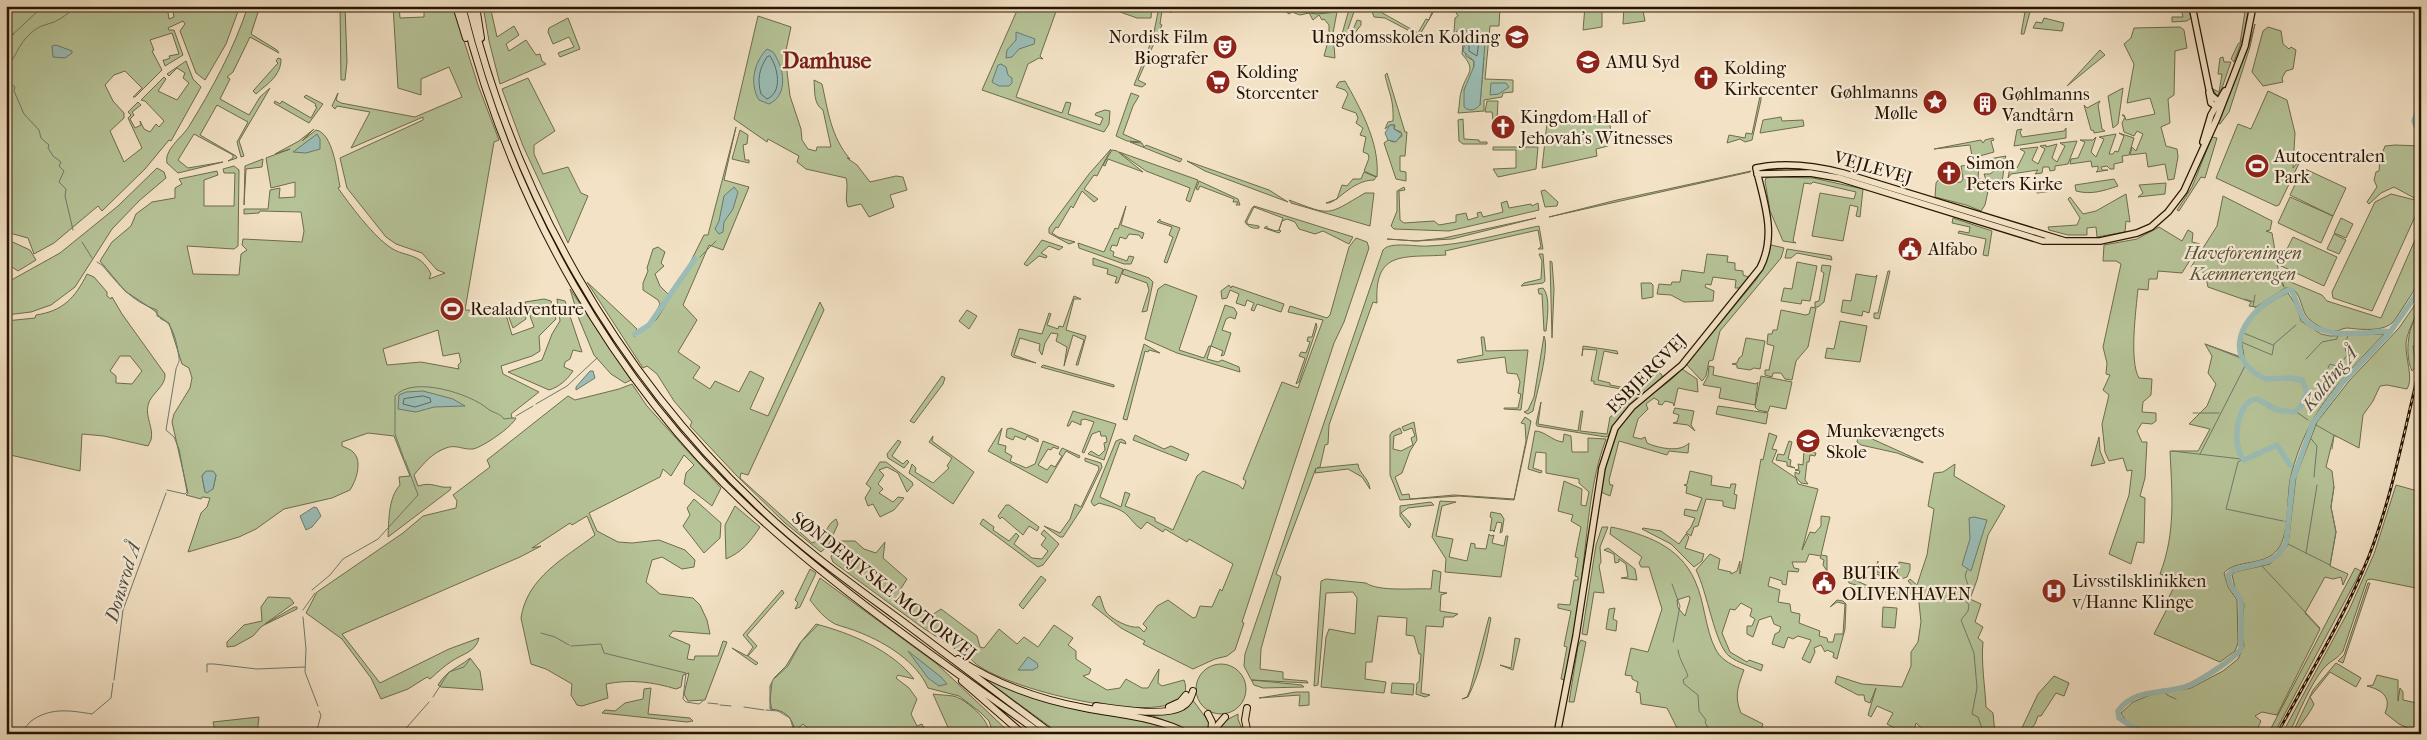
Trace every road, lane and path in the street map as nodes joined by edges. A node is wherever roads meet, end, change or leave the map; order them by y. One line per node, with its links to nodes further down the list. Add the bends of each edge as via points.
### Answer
1 (456, 6): 9 (highway, via 485,99)
2 (462, 6): 9 (highway, SØNDERJYSKE MOTORVEJ)
3 (469, 6): 7 (highway, SØNDERJYSKE MOTORVEJ)
4 (476, 6): 7 (highway)
5 (2192, 6): 8 (main road, via 2209,99)
6 (2253, 6): 8 (main road, VEJLEVEJ, via 2248,35)
7 (493, 88): 13 (highway, SØNDERJYSKE MOTORVEJ, via 526,173 560,245 615,337 654,391 756,504 815,557)
8 (2218, 106): 10 (main road, VEJLEVEJ); 10 (main road, VEJLEVEJ, via 2207,126)
9 (502, 136): 14 (highway, SØNDERJYSKE MOTORVEJ, via 529,199 574,286 610,342 666,417 763,521 825,574)
10 (2202, 149): 12 (main road, VEJLEVEJ, via 2173,208 2151,227 2119,238 2065,242)
11 (1757, 171): 12 (main road, VEJLEVEJ, via 1810,173 1839,178); 12 (main road, VEJLEVEJ, via 1779,166 1843,173); 31 (main road, ESBJERGVEJ, via 1769,229 1767,250 1760,268 1682,365 1620,419 1608,445 1598,485 1576,636)
12 (1998, 225)
13 (907, 625): 15 (highway, via 964,663); 26 (highway, SØNDERJYSKE MOTORVEJ)
14 (908, 636): 18 (highway); 25 (highway, SØNDERJYSKE MOTORVEJ)
15 (1009, 685): 20 (highway, via 1079,703); 27 (highway, via 1071,705 1157,721)
16 (1193, 691): 20 (highway, via 1188,702 1180,708)
17 (1186, 695): 20 (highway, via 1175,705)
18 (983, 698): 23 (highway); 24 (highway)
19 (1244, 708): 30 (highway)
20 (1146, 710)
21 (1208, 714): 28 (highway, via 1212,722)
22 (1225, 717): 29 (highway)
23 (1016, 734)
24 (1023, 734)
25 (1041, 734)
26 (1052, 734)
27 (1188, 734)
28 (1211, 734)
29 (1215, 734)
30 (1247, 734)
31 (1556, 734)

